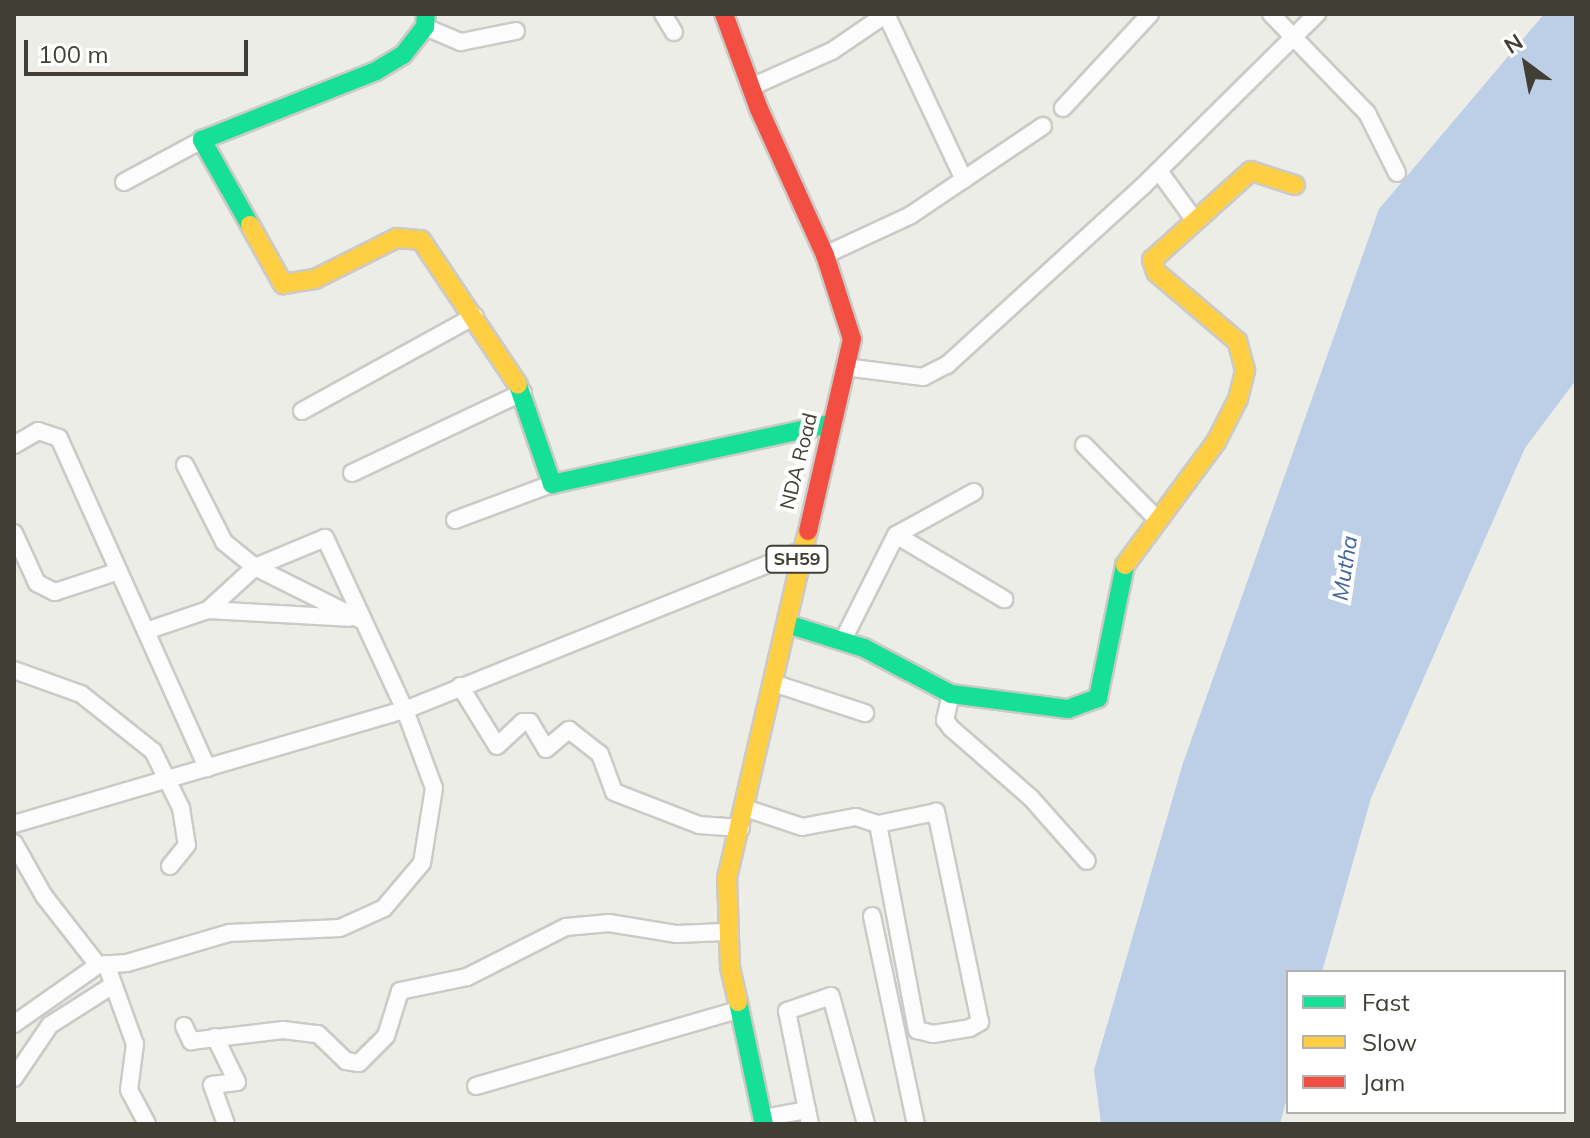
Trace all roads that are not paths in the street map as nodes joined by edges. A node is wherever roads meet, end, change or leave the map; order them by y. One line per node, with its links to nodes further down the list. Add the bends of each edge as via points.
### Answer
1 (663, 14): 9 (street)
2 (724, 14): 11 (street, NDA Road / SH59)
3 (886, 14): 11 (street, via 832,51); 17 (street)
4 (1150, 14): 12 (street)
5 (1271, 14): 10 (street)
6 (1317, 14): 10 (street)
7 (425, 20): 8 (street, via 461,42); 14 (street, via 403,55 376,71)
8 (516, 31)
9 (674, 32)
10 (1294, 34): 15 (street); 16 (street, via 1367,113)
11 (751, 87): 21 (street, NDA Road / SH59)
12 (1063, 108)
13 (1043, 126): 17 (street)
14 (202, 140): 18 (street); 22 (street, via 283,284 315,279 410,236 421,240)
15 (1159, 171): 20 (street); 23 (street, via 947,365 923,377)
16 (1397, 173)
17 (964, 180): 21 (street, via 911,215)
18 (124, 182)
19 (1295, 185): 20 (street, via 1251,171)
20 (1195, 221): 33 (street, via 1152,260 1152,267 1237,341 1245,370 1238,399 1216,442)
21 (825, 255): 23 (street, NDA Road / SH59, via 852,339)
22 (475, 316): 24 (street); 25 (street)
23 (845, 367): 26 (street, NDA Road / SH59)
24 (523, 392): 30 (street); 31 (street)
25 (302, 411)
26 (829, 424): 31 (street); 37 (street, NDA Road / SH59)
27 (14, 445): 39 (street, via 38,431 59,438)
28 (1084, 445): 33 (street)
29 (185, 465): 38 (street, via 224,542)
30 (352, 473)
31 (552, 484): 34 (street)
32 (974, 492): 36 (street)
33 (1156, 518): 49 (street, via 1123,569 1098,698 1068,709)
34 (455, 520)
35 (14, 533): 39 (street, via 37,583 55,592)
36 (896, 535): 40 (street); 45 (street)
37 (798, 552): 43 (street, NDA Road / SH59); 48 (street)
38 (255, 567): 41 (street); 42 (street); 42 (street, via 325,538)
39 (119, 571): 44 (street)
40 (1004, 599)
41 (208, 610): 42 (street); 44 (street)
42 (359, 619): 50 (street)
43 (787, 624): 45 (street); 47 (street, NDA Road / SH59)
44 (146, 631): 52 (street)
45 (843, 640): 49 (street)
46 (14, 670): 53 (street, via 101,706 153,751)
47 (773, 683): 51 (street); 54 (street, NDA Road / SH59)
48 (460, 686): 50 (street); 57 (street, via 497,746 523,722 530,722 546,749 569,730 600,754 614,792 699,825)
49 (951, 694): 59 (street, via 945,720 951,728 1037,803)
50 (405, 710): 52 (street); 63 (street, via 434,788 434,809 422,863 384,908 326,931 229,933)
51 (865, 713)
52 (207, 768): 53 (street)
53 (167, 780): 55 (street); 60 (street, via 181,808 187,845)
54 (745, 808): 56 (street, via 802,827 856,817); 57 (street, NDA Road / SH59)
55 (14, 824)
56 (878, 824): 56 (street, via 917,1030 933,1034 970,1028 980,1022 936,812)
57 (741, 828): 62 (street, NDA Road / SH59, via 727,878)
58 (14, 843): 63 (street, via 44,896)
59 (1087, 861)
60 (170, 866)
61 (872, 916): 76 (street)
62 (725, 932): 65 (street, NDA Road / SH59); 68 (street, via 677,934 609,923 566,927 467,977 400,991 386,1036 359,1063 346,1061 318,1034 283,1030)
63 (102, 964): 64 (street); 66 (street)
64 (113, 985): 69 (street, via 50,1025); 73 (street, via 135,1044 129,1090)
65 (737, 1010): 70 (street); 72 (street, NDA Road / SH59)
66 (14, 1024)
67 (184, 1026): 68 (street, via 186,1039)
68 (215, 1037): 74 (street, via 237,1082 212,1085)
69 (14, 1078)
70 (476, 1086)
71 (808, 1117): 72 (street); 75 (street, via 787,1011 831,996)
72 (764, 1121)
73 (147, 1124)
74 (226, 1124)
75 (866, 1124)
76 (916, 1124)

